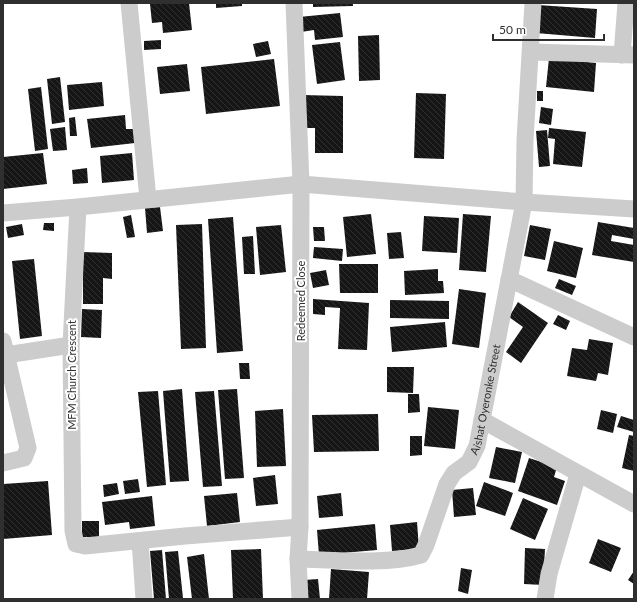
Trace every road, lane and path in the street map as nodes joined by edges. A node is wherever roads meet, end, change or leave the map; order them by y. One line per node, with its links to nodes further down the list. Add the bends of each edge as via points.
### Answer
1 (129, 3): 8 (street)
2 (294, 3): 7 (street, Redeemed Close)
3 (533, 3): 5 (street, Aishat Oyeronke Street)
4 (626, 3): 6 (street)
5 (531, 52): 6 (street); 9 (street, Aishat Oyeronke Street)
6 (628, 55)
7 (301, 184): 8 (street); 9 (street); 21 (street, Redeemed Close)
8 (148, 199): 10 (street)
9 (524, 202): 11 (street); 13 (street, Aishat Oyeronke Street)
10 (78, 207): 12 (street); 15 (street, MFM Church Crescent)
11 (634, 209)
12 (3, 213)
13 (509, 279): 14 (street); 17 (street, Aishat Oyeronke Street)
14 (634, 337)
15 (71, 345): 16 (street); 22 (street, MFM Church Crescent, via 73,531 76,544 85,546)
16 (4, 348): 18 (street, via 28,448 24,458)
17 (482, 420): 19 (street); 23 (street, Aishat Oyeronke Street, via 477,446 469,462 454,473 447,484 421,555 408,559 358,561)
18 (3, 463)
19 (578, 474): 20 (street); 26 (street, via 549,574)
20 (634, 504)
21 (300, 528): 22 (street); 23 (street, Redeemed Close)
22 (140, 541): 24 (street)
23 (298, 559): 25 (street, Redeemed Close)
24 (144, 599)
25 (300, 599)
26 (545, 599)

